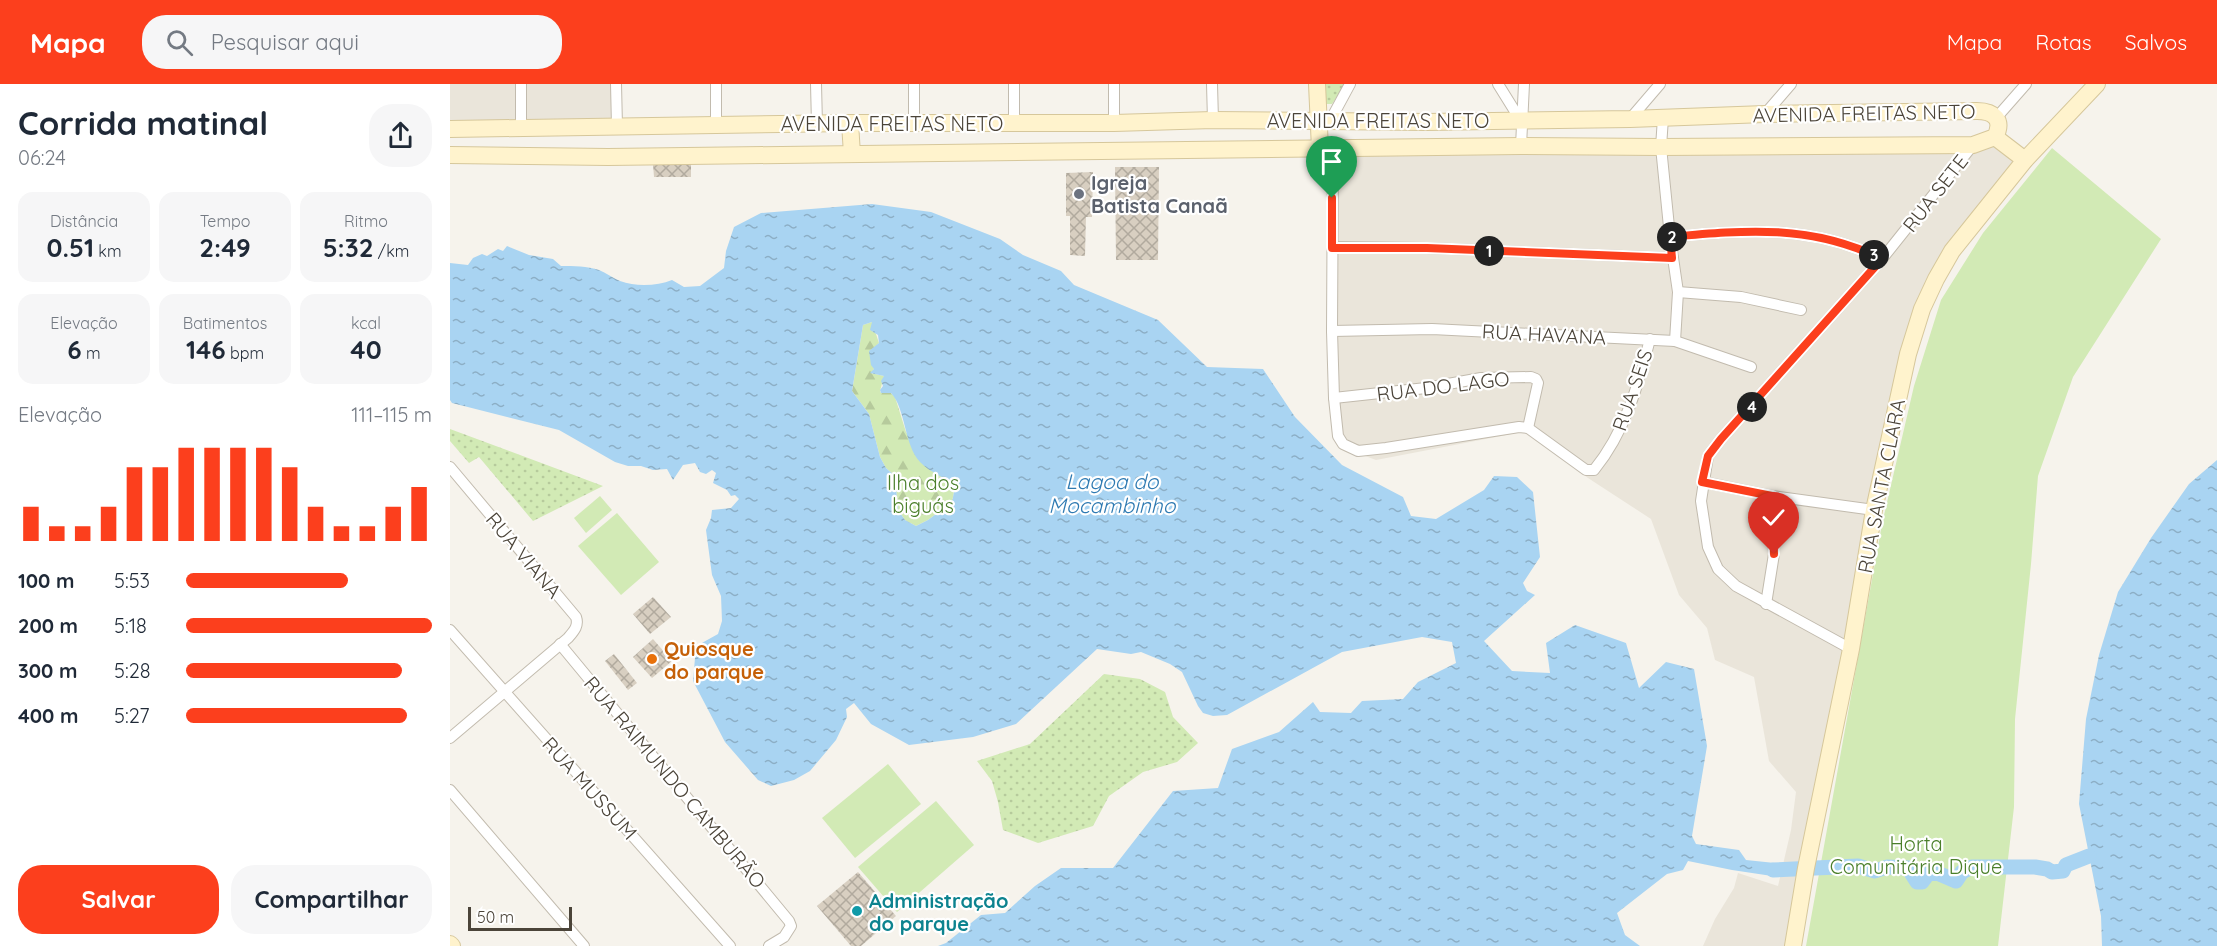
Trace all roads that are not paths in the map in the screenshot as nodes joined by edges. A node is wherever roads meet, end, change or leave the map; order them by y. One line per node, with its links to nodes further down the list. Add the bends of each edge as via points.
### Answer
1 (521, 84): 33 (street)
2 (616, 84): 31 (street)
3 (716, 84): 30 (street)
4 (816, 84): 28 (street)
5 (914, 84): 29 (street)
6 (1014, 84): 24 (street)
7 (1114, 84): 27 (street)
8 (1212, 84): 20 (street)
9 (1317, 84): 21 (main road)
10 (1350, 84): 21 (street)
11 (1498, 84): 23 (street)
12 (1524, 84): 23 (street)
13 (1660, 84): 22 (street)
14 (1791, 84): 17 (street)
15 (2026, 84): 18 (street)
16 (2097, 84): 43 (main road, RUA SANTA CLARA)
17 (1765, 114): 18 (main road, AVENIDA FREITAS NETO, via 1977,111); 19 (main road, AVENIDA FREITAS NETO)
18 (1997, 117): 34 (main road, AVENIDA FREITAS NETO)
19 (1663, 118): 22 (main road, AVENIDA FREITAS NETO); 37 (street, RUA SEIS)
20 (1213, 120): 21 (main road, AVENIDA FREITAS NETO); 27 (main road, AVENIDA FREITAS NETO)
21 (1324, 120): 23 (main road, AVENIDA FREITAS NETO); 38 (main road)
22 (1630, 120): 23 (main road, AVENIDA FREITAS NETO)
23 (1522, 121): 36 (street)
24 (1014, 122): 25 (main road, AVENIDA FREITAS NETO); 29 (main road, AVENIDA FREITAS NETO)
25 (1049, 122): 27 (main road, AVENIDA FREITAS NETO); 39 (main road)
26 (850, 123): 28 (main road, AVENIDA FREITAS NETO); 29 (main road, AVENIDA FREITAS NETO); 40 (main road)
27 (1114, 123)
28 (817, 124): 30 (main road, AVENIDA FREITAS NETO)
29 (914, 124)
30 (716, 125): 31 (main road, AVENIDA FREITAS NETO)
31 (617, 126): 33 (main road, AVENIDA FREITAS NETO); 42 (main road)
32 (450, 129): 33 (main road, AVENIDA FREITAS NETO)
33 (521, 129)
34 (1995, 137): 35 (main road, AVENIDA FREITAS NETO); 43 (main road)
35 (1973, 145): 37 (main road, AVENIDA FREITAS NETO); 47 (street, RUA SETE)
36 (1521, 146): 37 (main road, AVENIDA FREITAS NETO); 38 (main road, AVENIDA FREITAS NETO)
37 (1661, 147): 44 (street, RUA SEIS)
38 (1326, 149): 39 (main road, AVENIDA FREITAS NETO); 45 (street)
39 (1050, 152): 40 (main road, AVENIDA FREITAS NETO)
40 (852, 154): 42 (main road, AVENIDA FREITAS NETO)
41 (450, 155): 42 (main road, AVENIDA FREITAS NETO)
42 (608, 157)
43 (2025, 160): 59 (main road, RUA SANTA CLARA, via 1952,251 1922,309 1905,366)
44 (1670, 237): 46 (street, RUA SEIS); 47 (street, via 1770,230 1838,241)
45 (1332, 248): 46 (street); 50 (street)
46 (1672, 258): 48 (street, RUA SEIS)
47 (1882, 259): 57 (street, RUA SETE, via 1721,439 1708,456)
48 (1678, 292): 49 (street, via 1741,297); 52 (street, RUA SEIS)
49 (1801, 310)
50 (1332, 331): 51 (street, RUA HAVANA, via 1432,329); 54 (street)
51 (1650, 339): 52 (street, RUA HAVANA); 55 (street, RUA SEIS, via 1635,396 1618,434 1594,470 1586,470)
52 (1675, 341): 53 (street, RUA HAVANA)
53 (1751, 367)
54 (1334, 398): 55 (street, via 1338,436 1343,444 1358,451 1508,427); 55 (street, RUA DO LAGO, via 1481,378 1531,377 1538,383)
55 (1528, 428)
56 (450, 467): 62 (street, RUA VIANA, via 576,617 574,631)
57 (1702, 482): 58 (street); 60 (street, via 1708,547 1718,569 1736,586)
58 (1772, 496): 59 (street); 60 (street, via 1774,554)
59 (1874, 510): 63 (main road, RUA SANTA CLARA)
60 (1766, 604): 63 (street)
61 (450, 630): 64 (street, RUA MUSSUM)
62 (560, 644): 64 (street, RUA VIANA); 69 (street, RUA RAIMUNDO CAMBURÃO, via 789,921 791,926 786,935)
63 (1851, 649): 70 (main road, RUA SANTA CLARA)
64 (504, 691): 65 (street, RUA VIANA); 68 (street, RUA MUSSUM)
65 (450, 738)
66 (450, 790): 67 (street)
67 (584, 946)
68 (730, 946)
69 (769, 946)
70 (1793, 946)

